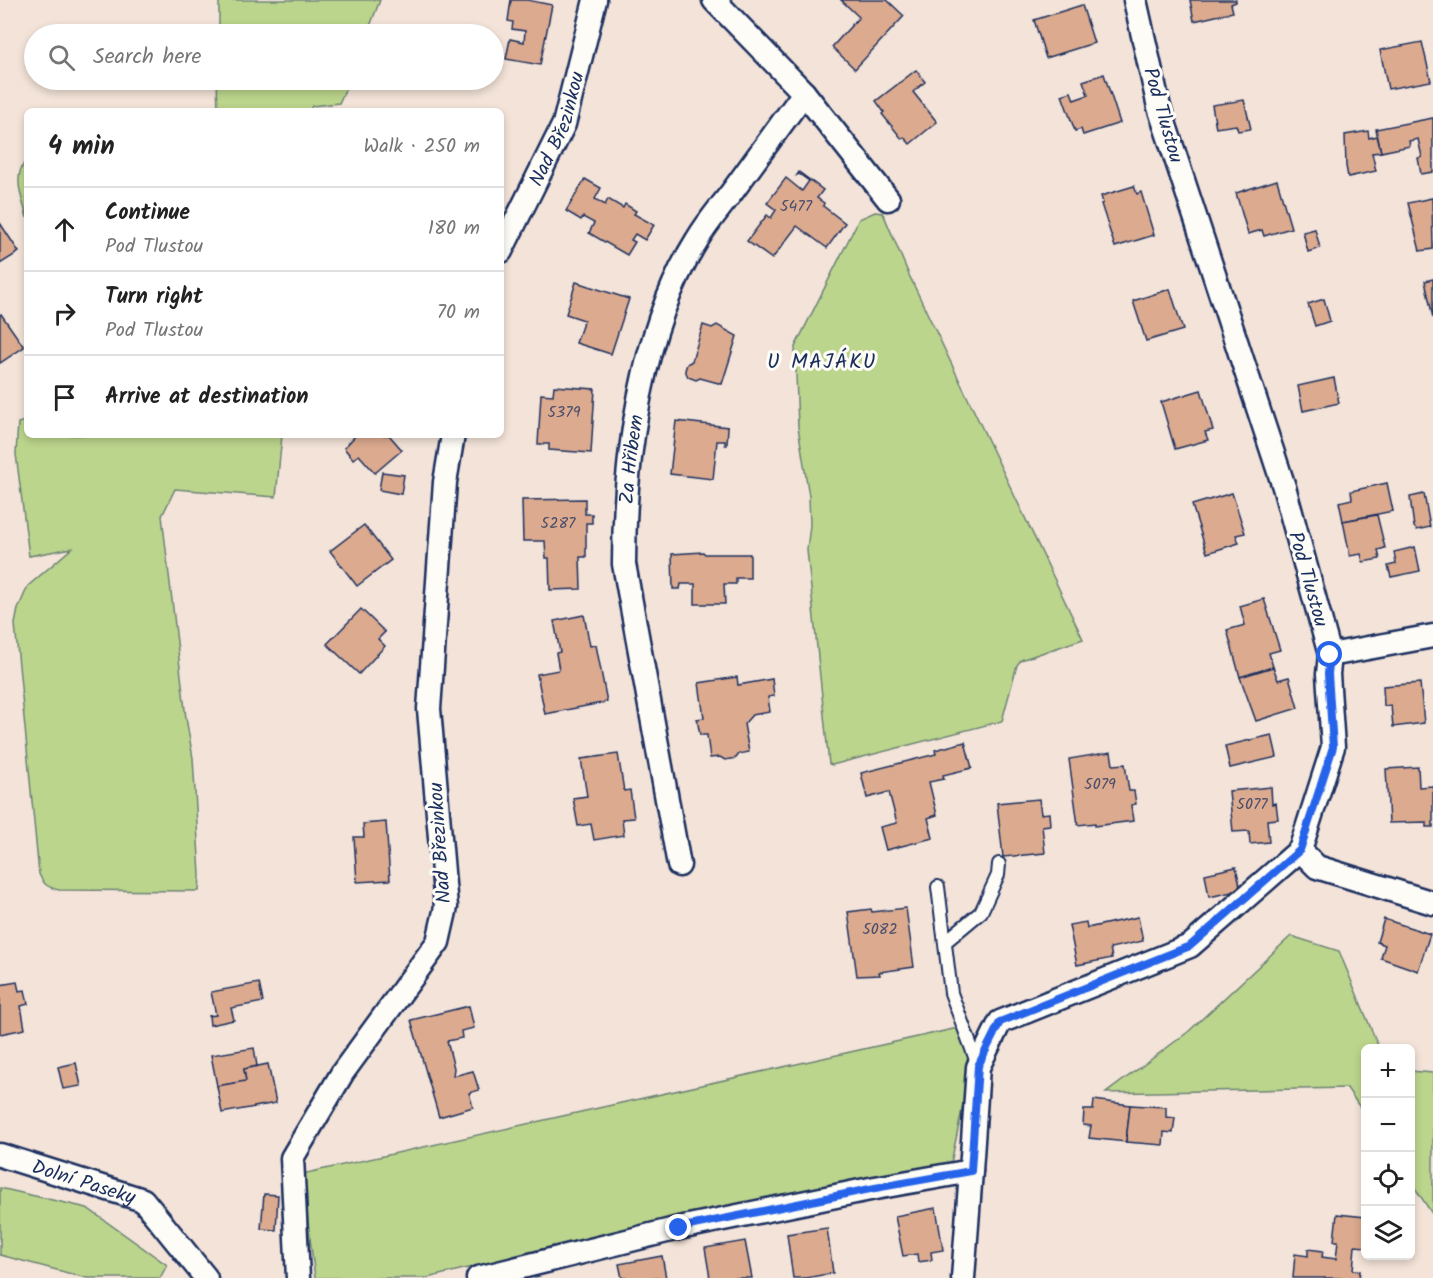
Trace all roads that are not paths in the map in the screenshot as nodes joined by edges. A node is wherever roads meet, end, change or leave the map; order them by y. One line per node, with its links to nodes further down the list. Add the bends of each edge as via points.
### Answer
1 (595, 0): 6 (street, Nad Březinkou, via 564,124)
2 (714, 0): 4 (street)
3 (1135, 0): 9 (street, Pod Tlustou, via 1159,107 1284,487)
4 (804, 93): 5 (street); 12 (street, Za Hřibem, via 697,240 669,295 651,349 632,437 624,564)
5 (888, 199)
6 (504, 245)
7 (452, 438): 20 (street, Nad Březinkou, via 445,482 429,709 446,907 438,942 343,1072 292,1158)
8 (1433, 636): 9 (street)
9 (1330, 655): 10 (street, Pod Tlustou, via 1333,747)
10 (1300, 850): 14 (street, via 1317,867); 16 (street, via 1190,946 1000,1022)
11 (999, 864): 15 (lane, via 981,912)
12 (679, 865)
13 (938, 887): 15 (lane)
14 (1433, 903)
15 (945, 942): 16 (lane, via 951,993)
16 (978, 1066): 18 (street)
17 (0, 1155): 19 (street, Dolní Paseky, via 143,1200)
18 (971, 1171): 21 (street, via 679,1228); 22 (street)
19 (206, 1278)
20 (298, 1278)
21 (478, 1278)
22 (963, 1278)

